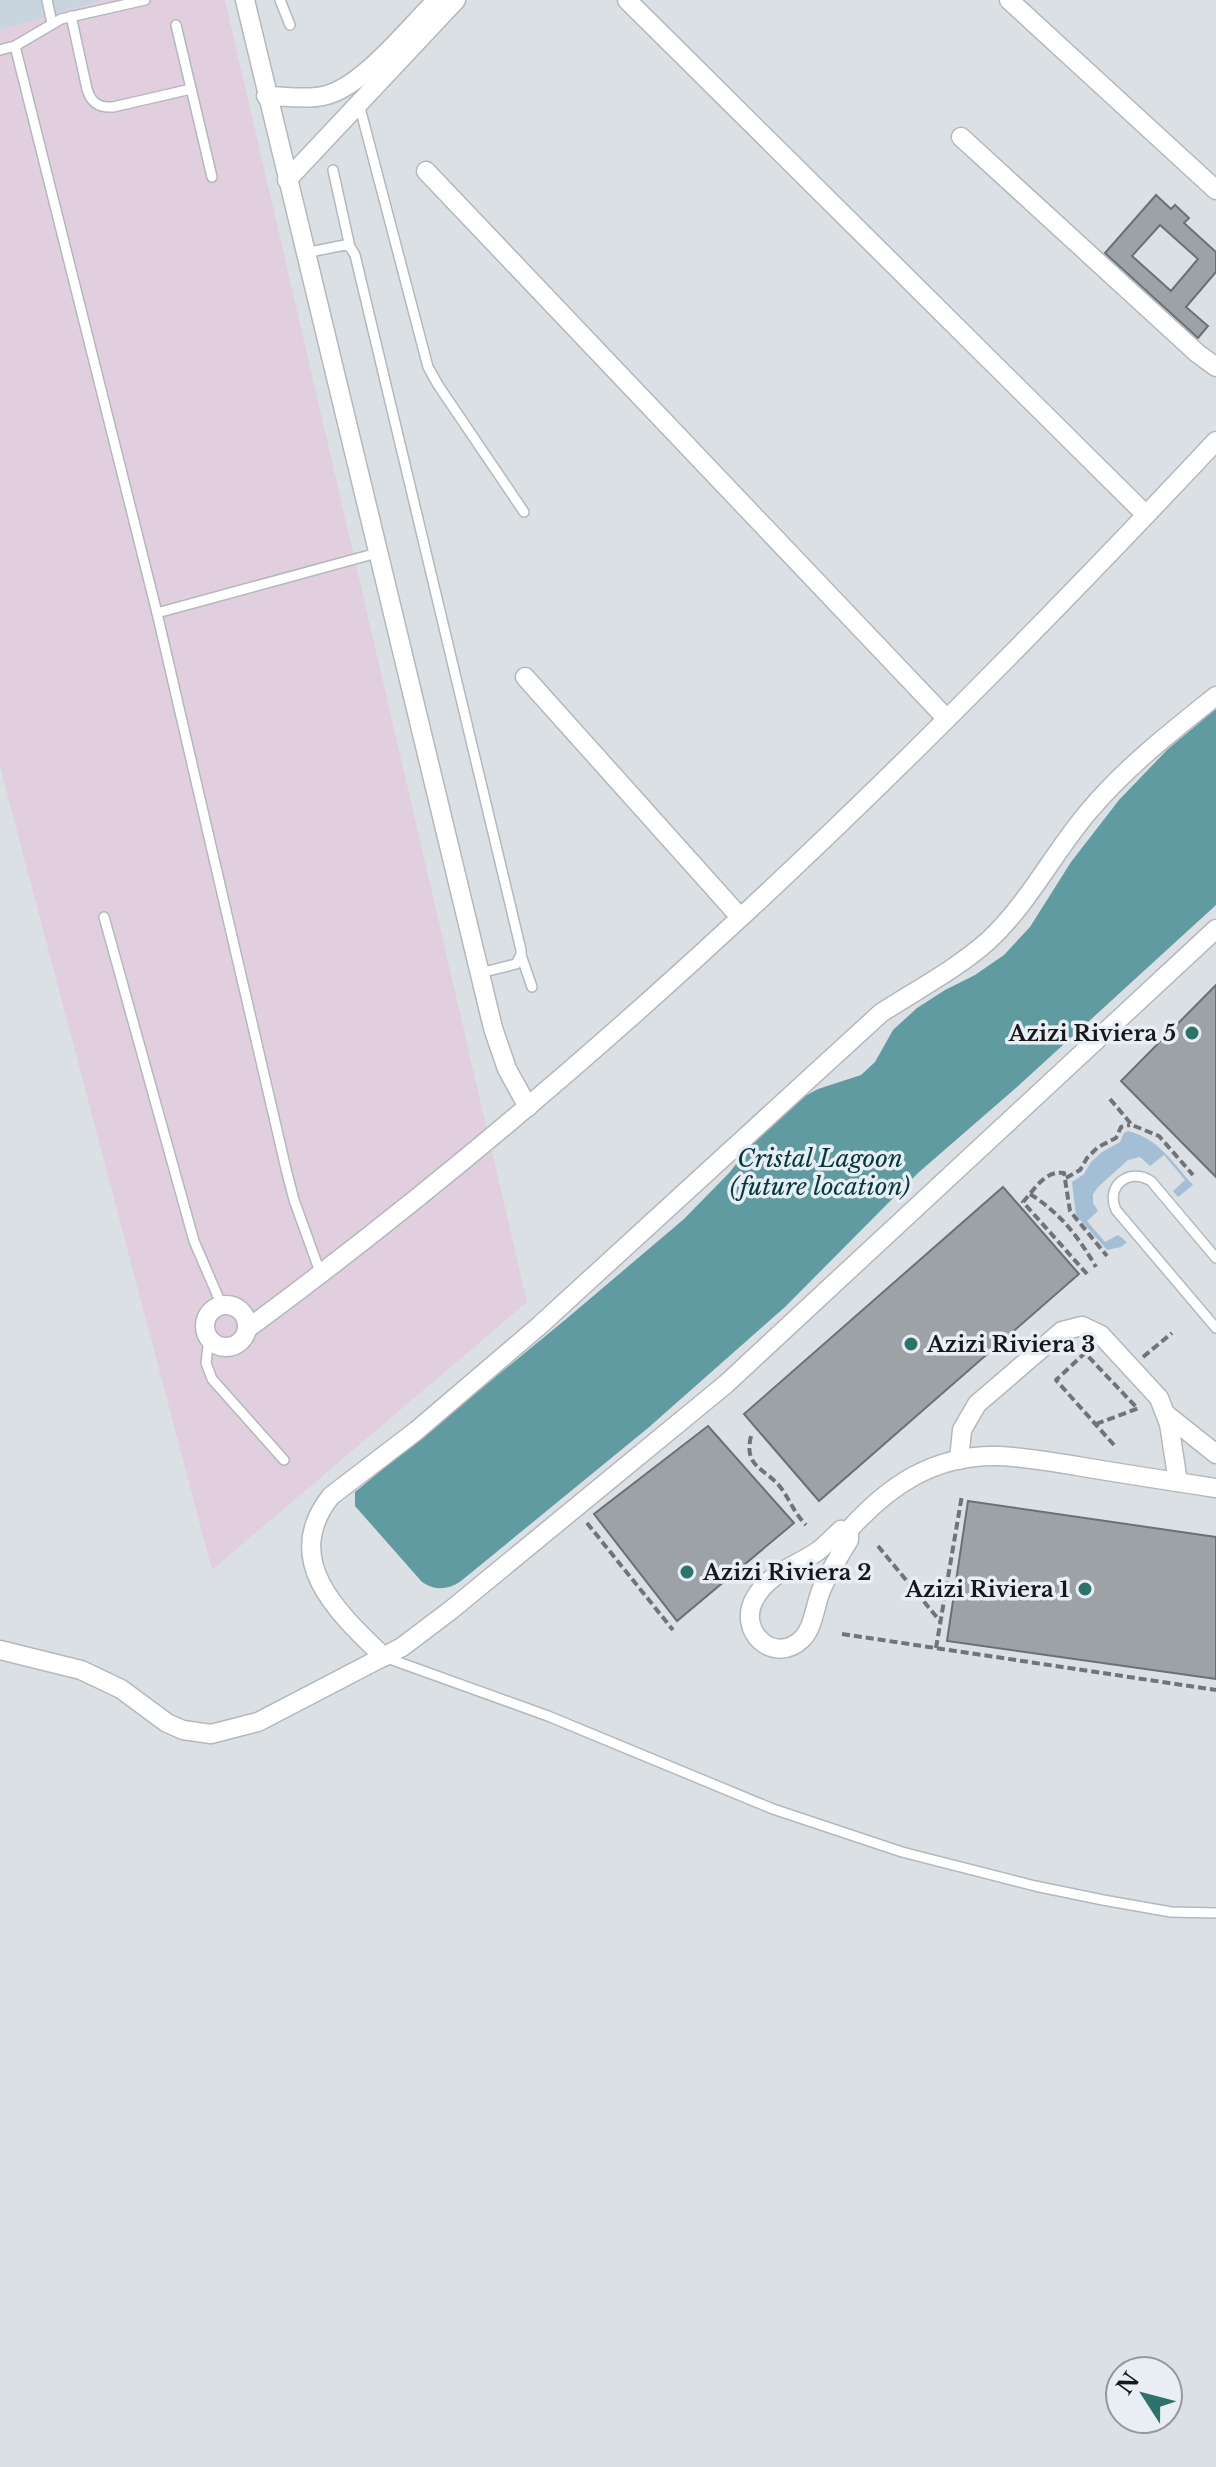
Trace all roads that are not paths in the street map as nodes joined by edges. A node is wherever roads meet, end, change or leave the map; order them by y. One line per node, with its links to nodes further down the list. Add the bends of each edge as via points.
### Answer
1 (47, 0): 10 (lane)
2 (145, 0): 9 (lane)
3 (245, 0): 16 (street)
4 (280, 0): 12 (lane)
5 (437, 0): 16 (street, via 339,91 312,98)
6 (456, 0): 17 (street)
7 (627, 0): 29 (street)
8 (1009, 0): 23 (street)
9 (71, 16): 10 (lane); 15 (lane, via 89,98 95,104 113,107)
10 (52, 23): 13 (lane)
11 (176, 25): 15 (lane)
12 (290, 25)
13 (15, 46): 14 (lane); 31 (lane)
14 (0, 50)
15 (191, 89): 21 (lane)
16 (266, 96): 22 (street)
17 (359, 104): 22 (street); 28 (lane, via 428,367)
18 (961, 137): 26 (street)
19 (333, 170): 24 (lane)
20 (426, 171): 34 (street)
21 (212, 177)
22 (287, 180): 25 (street)
23 (1216, 190)
24 (350, 247): 25 (lane); 38 (lane)
25 (305, 253): 30 (street)
26 (1216, 367)
27 (1216, 441): 29 (street)
28 (524, 512)
29 (1146, 515): 34 (street)
30 (377, 553): 31 (lane); 39 (street)
31 (157, 613): 43 (lane, via 286,1169)
32 (525, 677): 36 (street)
33 (1216, 696): 56 (street, via 1149,750 1099,800 989,940 881,1013 529,1335 331,1496 313,1529 312,1568 333,1603)
34 (947, 719): 36 (street)
35 (104, 917): 44 (lane, via 194,1241)
36 (740, 917): 41 (street)
37 (1216, 929): 56 (street, via 776,1340 440,1619)
38 (521, 955): 39 (lane, via 516,964); 40 (lane)
39 (480, 973): 41 (street, via 499,1049)
40 (532, 987)
41 (528, 1107): 43 (street)
42 (1216, 1258): 45 (lane, via 1151,1181 1131,1176 1118,1183 1113,1196 1116,1210)
43 (321, 1275): 46 (street)
44 (222, 1306): 46 (street, via 237,1308); 47 (street, via 208,1315)
45 (1216, 1328)
46 (247, 1329): 47 (street, via 231,1347)
47 (209, 1338): 50 (lane, via 206,1363 212,1379)
48 (1167, 1415): 49 (street); 51 (street, via 1153,1391 1101,1335 1075,1327 1057,1336 977,1404 962,1430); 52 (street)
49 (1216, 1454)
50 (284, 1460)
51 (959, 1460): 52 (street, via 1019,1458); 54 (street, via 903,1481)
52 (1178, 1482): 53 (street)
53 (1216, 1488)
54 (847, 1532): 54 (street, via 838,1532 760,1590 749,1618 761,1641 777,1648 802,1639 849,1540)
55 (0, 1650): 56 (street, via 81,1670 121,1689 167,1723 211,1734 258,1722)
56 (384, 1657): 57 (lane, via 548,1716 773,1809 902,1852 1103,1900 1171,1912)
57 (1216, 1913)

